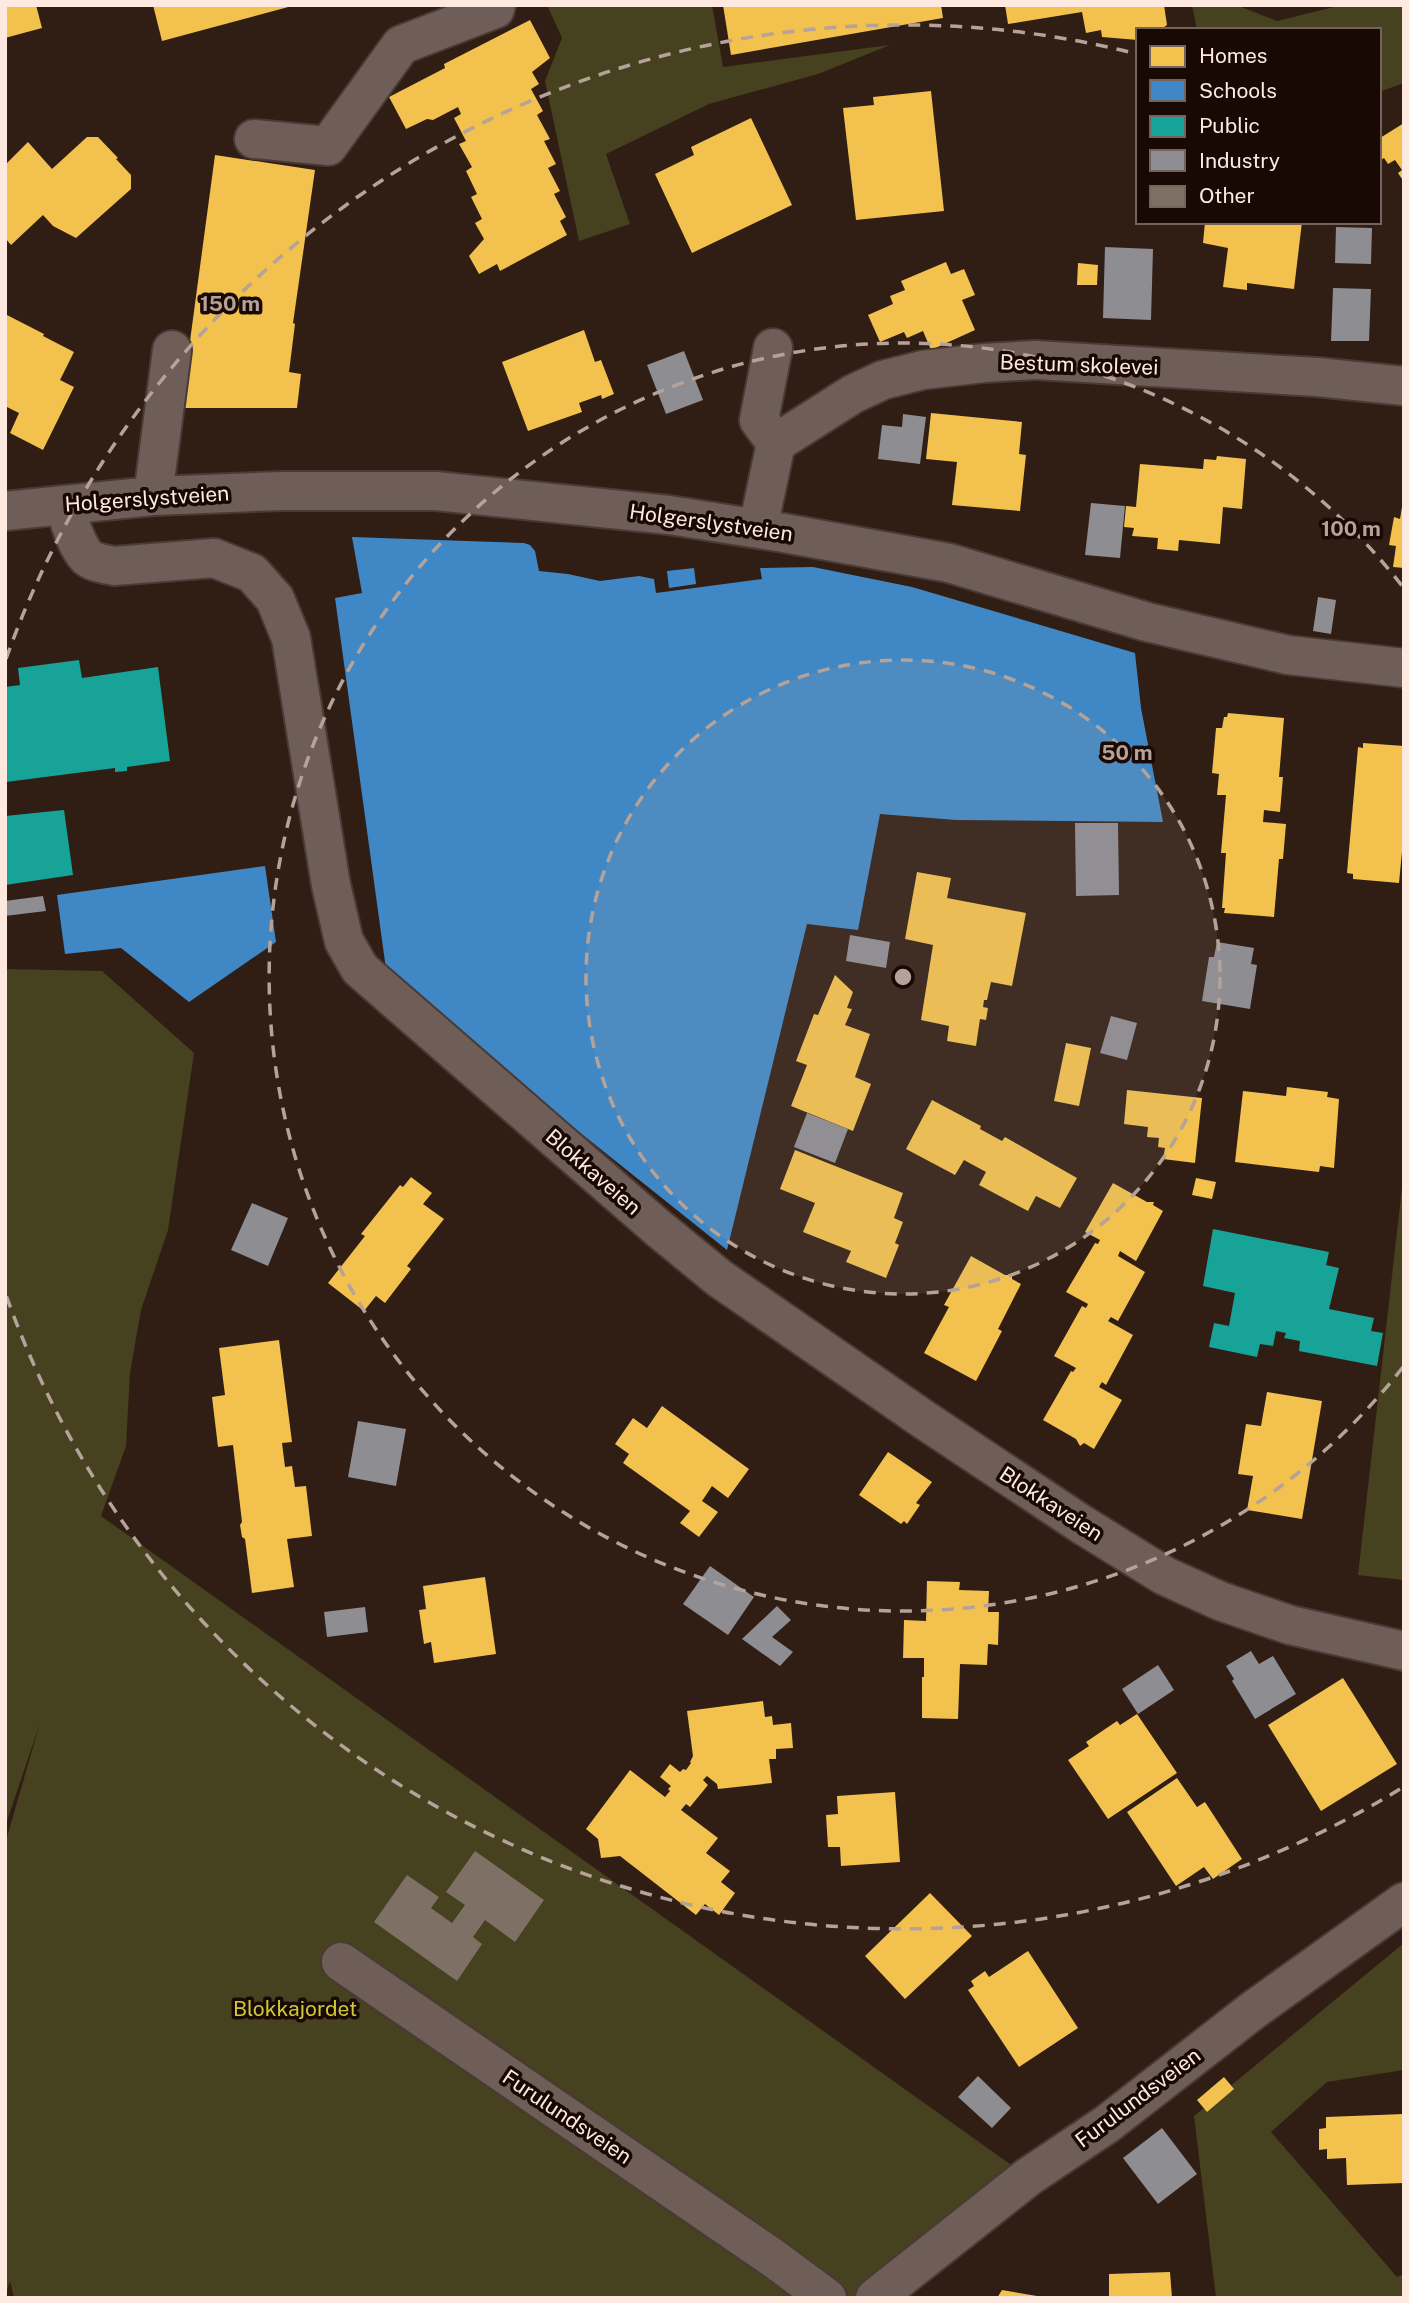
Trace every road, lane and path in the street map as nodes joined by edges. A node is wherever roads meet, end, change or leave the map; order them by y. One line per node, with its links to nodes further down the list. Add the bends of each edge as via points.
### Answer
1 (496, 5): 2 (street, via 401,45 328,146)
2 (254, 139)
3 (773, 348): 6 (street, via 759,420)
4 (172, 350): 7 (street)
5 (1404, 386): 6 (street, Bestum skolevei, via 1035,360 984,363 883,380)
6 (776, 443): 10 (street)
7 (153, 496): 8 (street, Holgerslystveien); 10 (street, Holgerslystveien, via 436,491)
8 (64, 505): 9 (street, Holgerslystveien); 12 (street, Blokkaveien, via 88,557 99,563 114,566 214,558 252,573 275,599 291,638 331,885 344,941 360,969 658,1228 719,1278 922,1419 1165,1576 1266,1618)
9 (5, 510)
10 (758, 528): 11 (street, Holgerslystveien, via 949,563 1147,622 1288,655)
11 (1404, 668)
12 (1404, 1651)
13 (1404, 1902): 16 (street, Furulundsveien, via 1252,2011 1107,2124 1028,2177)
14 (341, 1962): 15 (street, Furulundsveien)
15 (827, 2298)
16 (876, 2298)

